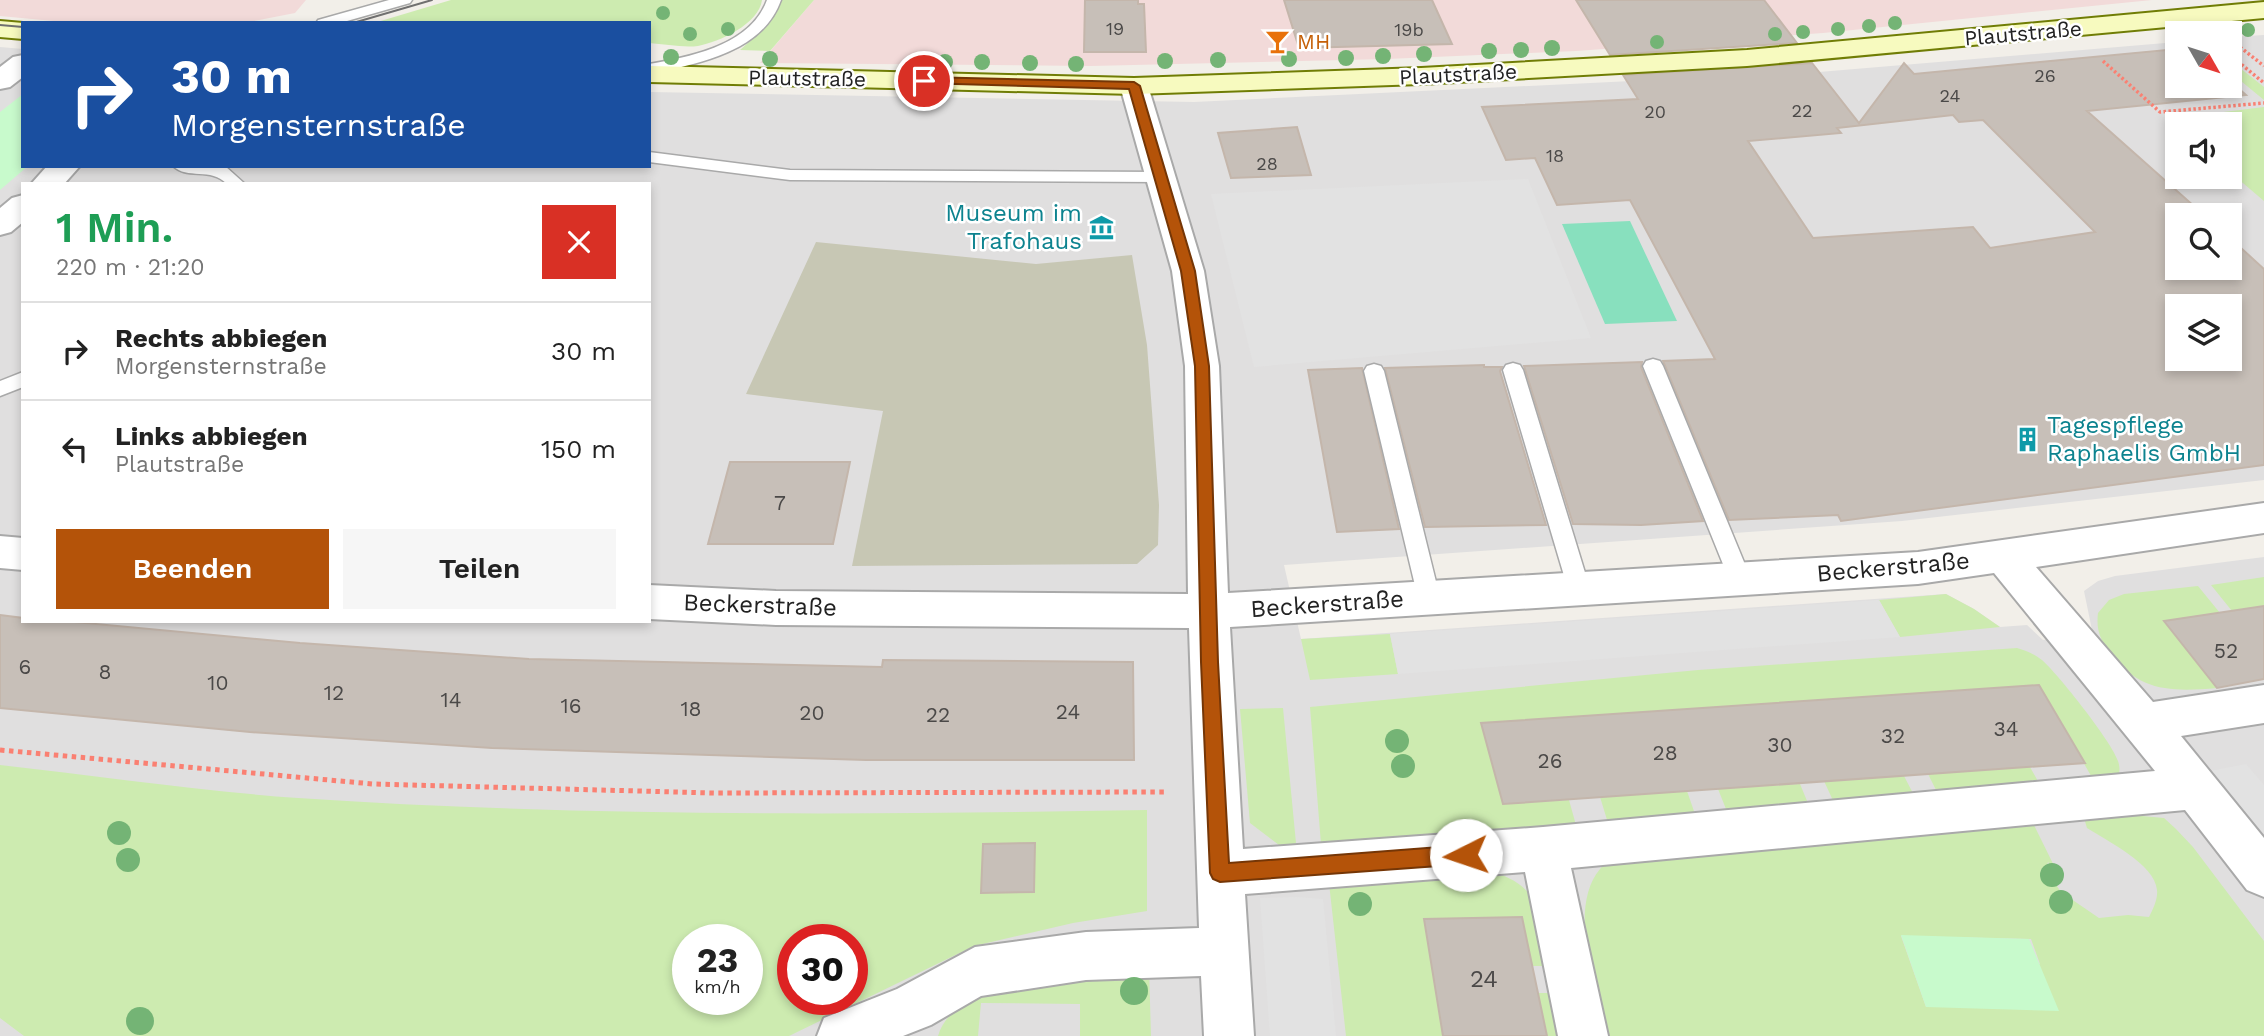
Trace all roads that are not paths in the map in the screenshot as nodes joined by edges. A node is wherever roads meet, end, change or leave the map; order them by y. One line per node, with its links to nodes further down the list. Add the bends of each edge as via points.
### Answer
1 (405, 0): 4 (lane)
2 (775, 0): 8 (lane, via 766,21 742,39)
3 (2264, 10): 11 (main road, Plautstraße, via 1746,58)
4 (330, 21)
5 (0, 29): 6 (main road)
6 (21, 31)
7 (21, 65): 10 (street)
8 (651, 71)
9 (651, 72): 11 (main road, Plautstraße)
10 (0, 81)
11 (1134, 86): 15 (street)
12 (651, 157): 15 (lane, via 790,175)
13 (63, 168): 16 (street)
14 (198, 168): 17 (lane, via 224,171)
15 (1160, 177): 33 (street, via 1188,271 1202,366)
16 (48, 182)
17 (235, 182)
18 (21, 207): 19 (street)
19 (0, 225)
20 (1653, 366): 29 (lane)
21 (1513, 370): 30 (lane)
22 (1374, 371): 31 (lane)
23 (21, 380): 24 (lane)
24 (0, 389)
25 (2264, 518): 28 (street, Beckerstraße)
26 (0, 552): 27 (street)
27 (21, 554)
28 (2003, 556): 29 (street, Beckerstraße, via 1918,568); 35 (street, Beckerstraße)
29 (1740, 579): 30 (street, Beckerstraße)
30 (1578, 589): 31 (street, Beckerstraße)
31 (1429, 598): 33 (street, Beckerstraße)
32 (651, 602): 33 (street, Beckerstraße, via 776,608)
33 (1209, 611): 38 (street)
34 (2264, 704): 35 (street)
35 (2144, 723): 36 (street, Beckerstraße)
36 (2196, 788): 37 (street); 39 (street, Beckerstraße)
37 (1543, 849): 38 (street); 43 (street)
38 (1220, 873): 40 (street)
39 (2264, 874)
40 (1225, 951): 41 (street, via 1086,956 975,972 913,1007); 42 (street)
41 (842, 1036)
42 (1229, 1036)
43 (1583, 1036)

